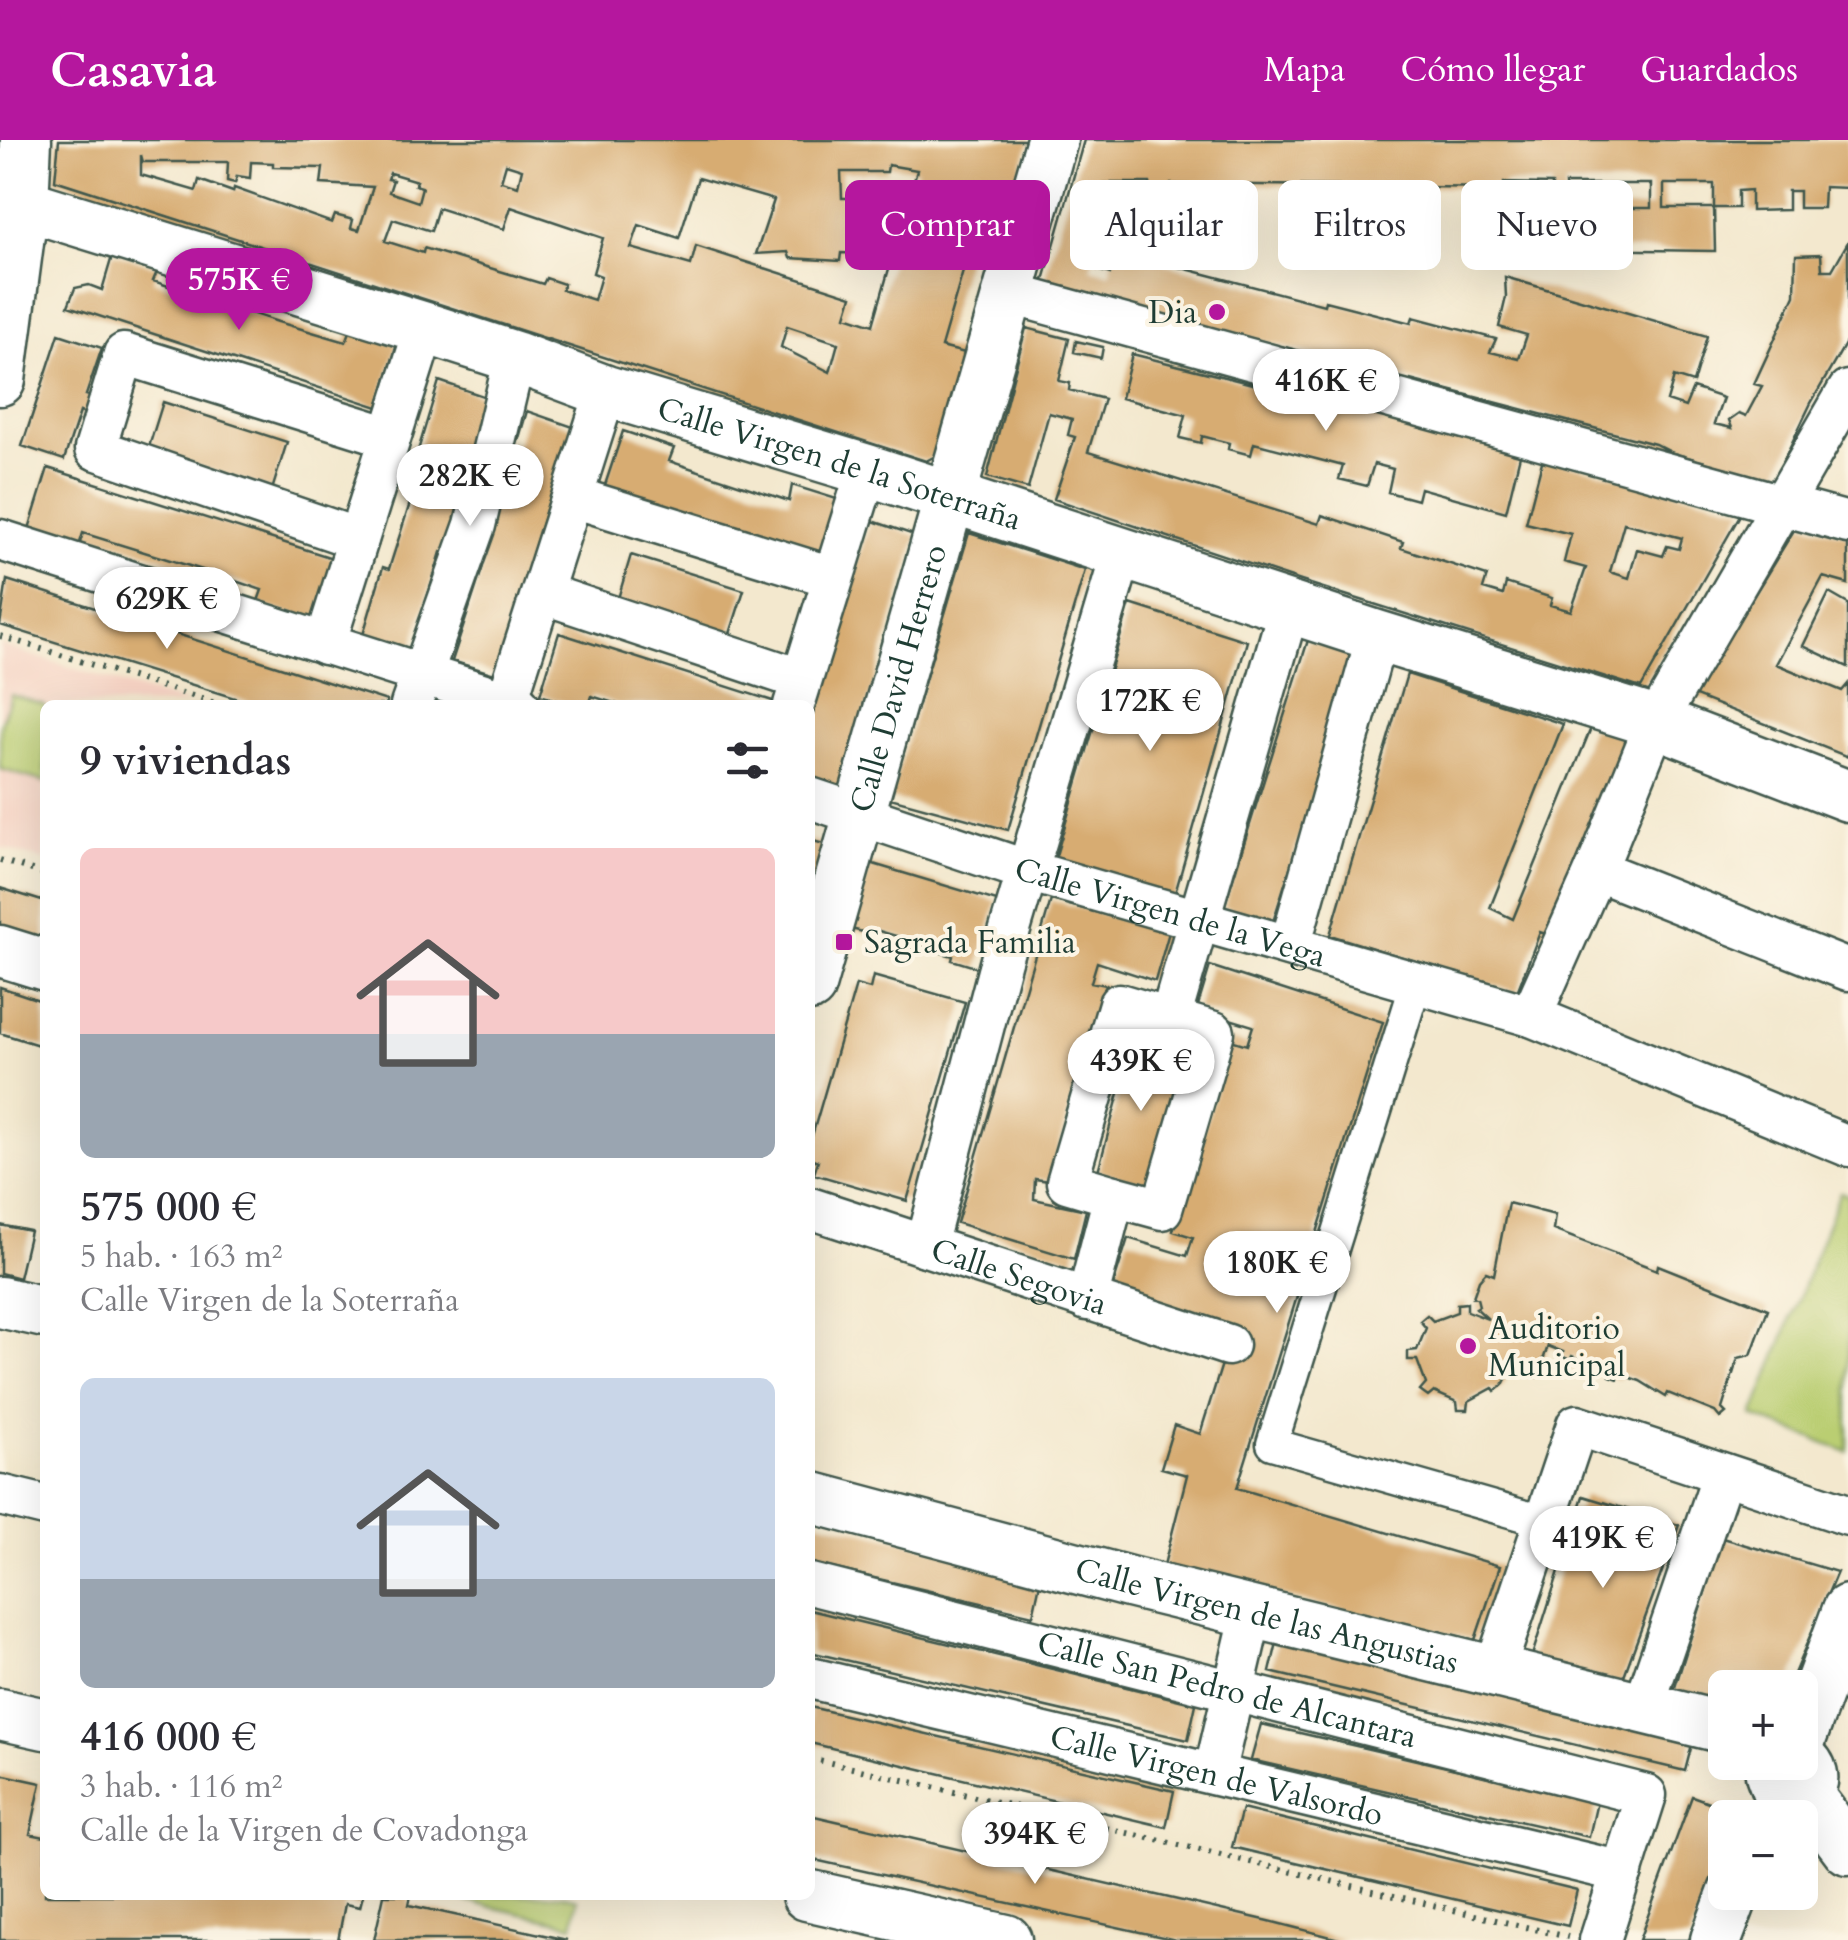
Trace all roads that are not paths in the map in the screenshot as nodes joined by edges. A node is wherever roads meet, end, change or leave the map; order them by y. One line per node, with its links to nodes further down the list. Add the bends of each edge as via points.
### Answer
1 (26, 140): 3 (street)
2 (1052, 140): 4 (street, Calle David Herrero)
3 (12, 199): 5 (street, Calle Virgen de la Soterraña); 7 (street)
4 (1008, 293): 13 (street, Calle David Herrero); 14 (street)
5 (425, 328): 6 (street, Calle Virgen de la Soterraña); 10 (street)
6 (515, 357): 9 (street, Calle Virgen de la Soterraña); 24 (street, via 475,525)
7 (0, 380)
8 (1848, 391): 14 (street)
9 (606, 392): 11 (street, Calle Virgen de la Soterraña); 12 (street)
10 (390, 437): 16 (street); 16 (street, via 124,354 94,450)
11 (868, 470): 13 (street, Calle Virgen de la Soterraña); 19 (street)
12 (572, 497): 19 (street); 20 (street)
13 (950, 497): 18 (street, Calle Virgen de la Soterraña); 31 (street, Calle David Herrero)
14 (1783, 506): 15 (street); 28 (street)
15 (1848, 522)
16 (358, 539): 23 (street)
17 (0, 540): 23 (street)
18 (1122, 553): 21 (street, Calle Virgen de la Soterraña); 33 (street)
19 (832, 576): 25 (street)
20 (542, 594): 25 (street); 27 (street)
21 (1289, 608): 22 (street, Calle Virgen de la Soterraña); 34 (street)
22 (1377, 636): 28 (street, Calle Virgen de la Soterraña); 35 (street)
23 (325, 644): 24 (street)
24 (417, 690): 26 (street)
25 (797, 692)
26 (491, 700)
27 (514, 700)
28 (1656, 722): 29 (street, Calle Virgen de la Soterraña); 32 (street)
29 (1848, 796)
30 (815, 800): 31 (street, Calle Virgen de la Vega)
31 (859, 815): 33 (street, Calle Virgen de la Vega); 38 (street, Calle David Herrero)
32 (1596, 870): 39 (street); 41 (street)
33 (1028, 871): 34 (street, Calle Virgen de la Vega); 46 (street)
34 (1198, 920): 35 (street, Calle Virgen de la Vega); 42 (street)
35 (1290, 946): 40 (street, Calle Virgen de la Vega)
36 (0, 951): 37 (street)
37 (40, 964)
38 (815, 969)
39 (1848, 970)
40 (1416, 983): 41 (street, Calle Virgen de la Vega); 56 (street, via 1286,1362 1272,1444)
41 (1531, 1016): 43 (street, Calle Virgen de la Vega)
42 (1170, 1019): 44 (street, via 1214,1032 1162,1210); 44 (street, via 1118,1004 1067,1182)
43 (1848, 1146)
44 (1114, 1196): 47 (street)
45 (815, 1210): 46 (street, Calle Segovia)
46 (926, 1246): 47 (street, Calle Segovia)
47 (1088, 1300): 50 (street, Calle Segovia)
48 (0, 1302): 49 (street)
49 (40, 1311)
50 (1228, 1345)
51 (1723, 1474): 55 (street); 56 (street, via 1578,1426); 64 (street)
52 (0, 1495): 54 (street)
53 (815, 1498): 59 (street, Calle Virgen de las Angustias)
54 (40, 1505)
55 (1848, 1515)
56 (1546, 1522): 60 (street)
57 (815, 1585): 62 (street, Calle San Pedro de Alcantara)
58 (1848, 1610): 63 (street)
59 (1252, 1612): 60 (street, Calle Virgen de las Angustias); 62 (street)
60 (1494, 1672): 64 (street, Calle Virgen de las Angustias)
61 (815, 1679): 69 (street, Calle Virgen de Valsordo)
62 (1234, 1690): 69 (street); 72 (street, Calle San Pedro de Alcantara, via 1646,1795)
63 (1818, 1691)
64 (1643, 1708): 67 (street, Calle Virgen de las Angustias)
65 (0, 1714): 66 (street)
66 (40, 1723)
67 (1708, 1724)
68 (1848, 1750): 70 (street)
69 (1214, 1774): 72 (street, Calle Virgen de Valsordo)
70 (1782, 1781): 71 (street)
71 (1848, 1849)
72 (1622, 1872): 76 (street)
73 (815, 1897): 75 (street)
74 (1727, 1910): 77 (street)
75 (1006, 1940)
76 (1600, 1940)
77 (1716, 1940)

